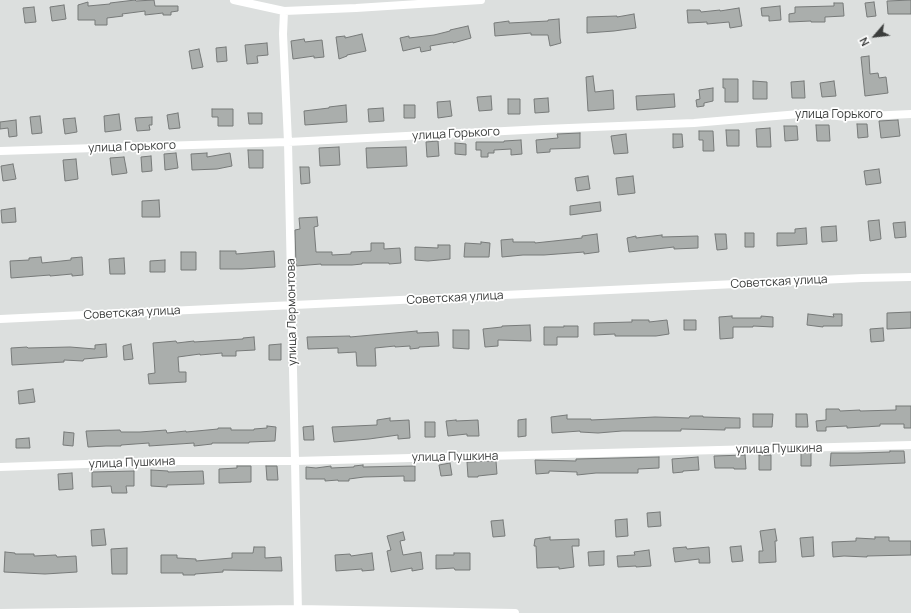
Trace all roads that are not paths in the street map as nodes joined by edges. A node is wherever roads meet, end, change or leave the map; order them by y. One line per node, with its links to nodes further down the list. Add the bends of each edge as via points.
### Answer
1 (234, 0): 3 (street)
2 (481, 0): 3 (street)
3 (284, 11): 5 (street, улица Лермонтова)
4 (911, 114): 5 (street, улица Горького, via 846,117 811,113 694,123)
5 (288, 142): 6 (street, улица Горького); 8 (street, улица Лермонтова)
6 (0, 151)
7 (911, 277): 8 (street, Советская улица)
8 (292, 305): 9 (street, Советская улица); 11 (street, улица Лермонтова)
9 (0, 319)
10 (911, 445): 11 (street, улица Пушкина)
11 (295, 461): 12 (street, улица Пушкина, via 172,461); 13 (street, улица Лермонтова)
12 (0, 468)
13 (298, 611): 14 (street); 15 (street)
14 (0, 612)
15 (515, 613)

